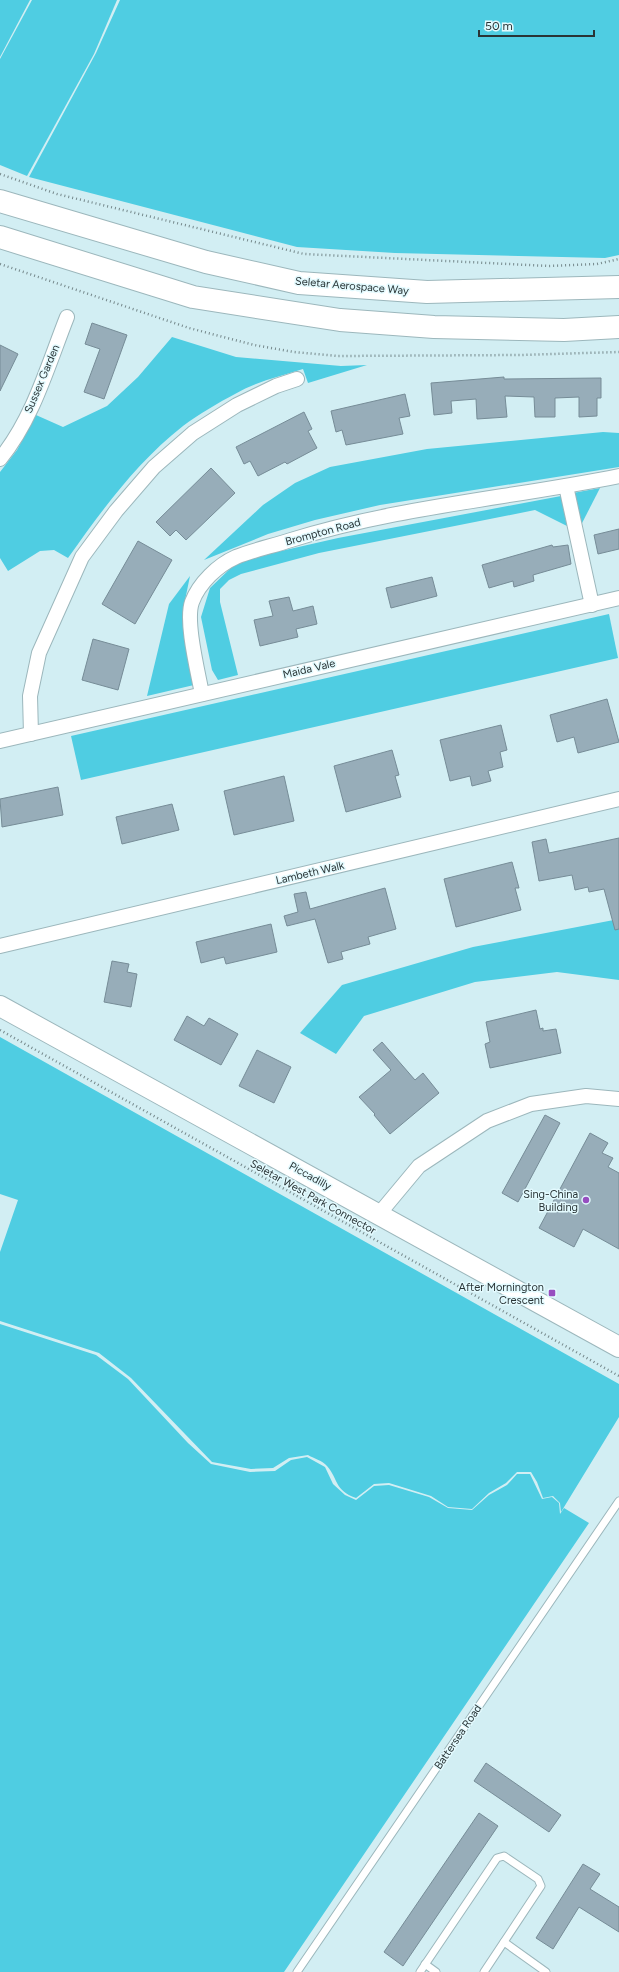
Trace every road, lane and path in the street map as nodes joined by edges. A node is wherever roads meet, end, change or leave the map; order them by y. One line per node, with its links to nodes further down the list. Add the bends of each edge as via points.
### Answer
1 (0, 174): 4 (path, via 58,194 304,254 549,266 597,264)
2 (0, 201): 6 (main road, Seletar Aerospace Way, via 206,262 299,283 427,292)
3 (0, 237): 8 (main road, via 193,297 340,320 449,327 564,330)
4 (619, 259)
5 (0, 264): 9 (path, via 189,328 254,345 294,352 338,356)
6 (619, 287)
7 (67, 317): 11 (street, Sussex Garden, via 32,408)
8 (619, 327)
9 (619, 352)
10 (297, 379): 17 (street, via 237,405 192,433 154,467 82,557 39,652 30,696)
11 (0, 458)
12 (619, 476): 13 (street, Brompton Road)
13 (566, 486): 15 (street); 16 (street, Brompton Road, via 399,513 326,529 236,557 217,569 198,591 190,611)
14 (619, 598): 15 (street, Maida Vale)
15 (592, 605): 16 (street, Maida Vale)
16 (202, 694): 17 (street, Maida Vale)
17 (31, 734): 18 (street, Maida Vale)
18 (0, 741)
19 (619, 799): 20 (street, Lambeth Walk)
20 (0, 946)
21 (0, 1006): 24 (street, Piccadilly)
22 (0, 1030): 26 (path, Seletar West Park Connector)
23 (619, 1099): 24 (street, via 586,1096 531,1104 487,1121 419,1166)
24 (379, 1214): 25 (street, Piccadilly)
25 (619, 1347)
26 (619, 1376)
27 (619, 1501): 30 (lane, Battersea Road)
28 (504, 1942): 29 (lane, via 541,1886 538,1879 502,1856 497,1858); 33 (lane); 34 (lane)
29 (425, 1964): 31 (lane); 32 (lane)
30 (297, 1972)
31 (420, 1972)
32 (436, 1972)
33 (484, 1972)
34 (546, 1972)

